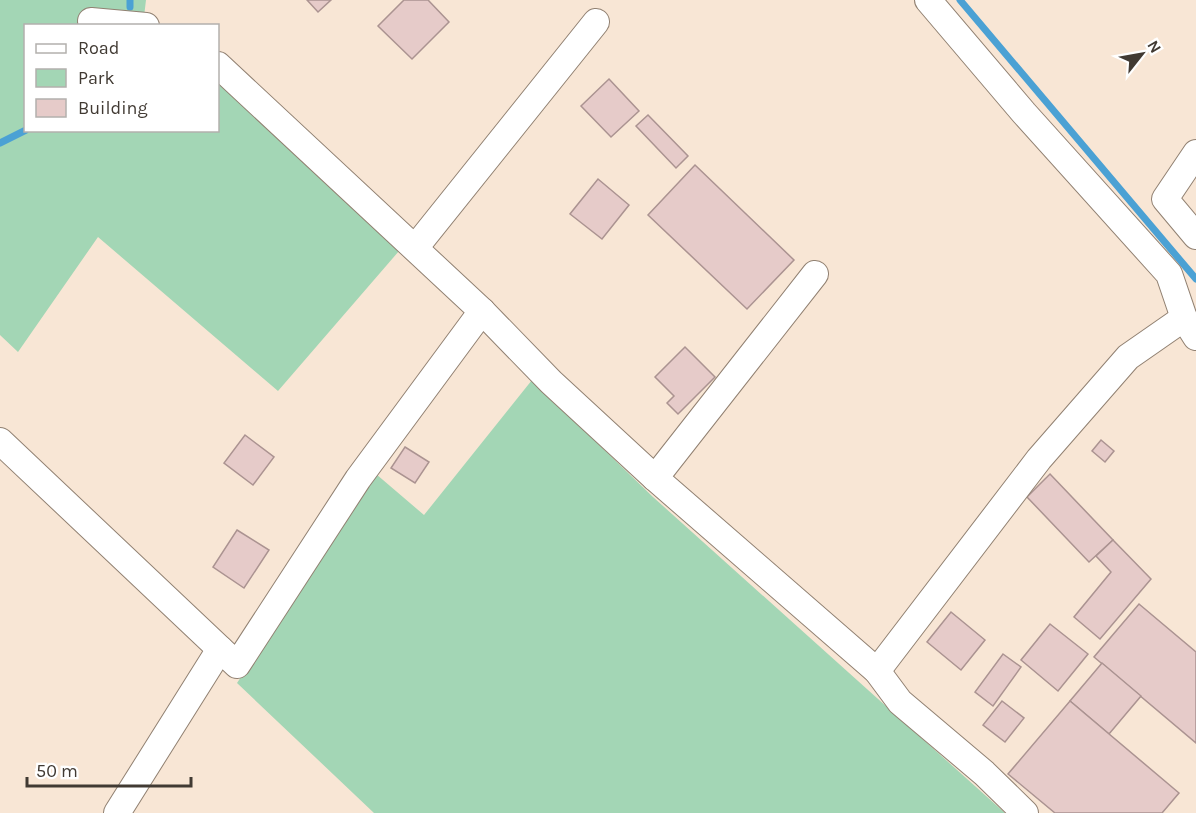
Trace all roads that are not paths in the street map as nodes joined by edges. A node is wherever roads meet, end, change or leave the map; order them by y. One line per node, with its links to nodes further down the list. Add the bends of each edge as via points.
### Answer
1 (928, 0): 11 (street, via 1170,274)
2 (91, 21): 4 (street)
3 (596, 22): 8 (street)
4 (124, 24)
5 (219, 66): 8 (street)
6 (1196, 153): 7 (street, via 1165,199)
7 (1196, 236)
8 (415, 248): 10 (street)
9 (815, 274): 13 (street)
10 (482, 312): 13 (street); 14 (street, via 358,479 237,665)
11 (1190, 327): 15 (street, via 1128,357 1039,459)
12 (0, 441): 14 (street)
13 (655, 478): 15 (street)
14 (220, 649): 16 (street)
15 (877, 671): 17 (street, via 900,702)
16 (117, 813)
17 (1025, 813)

